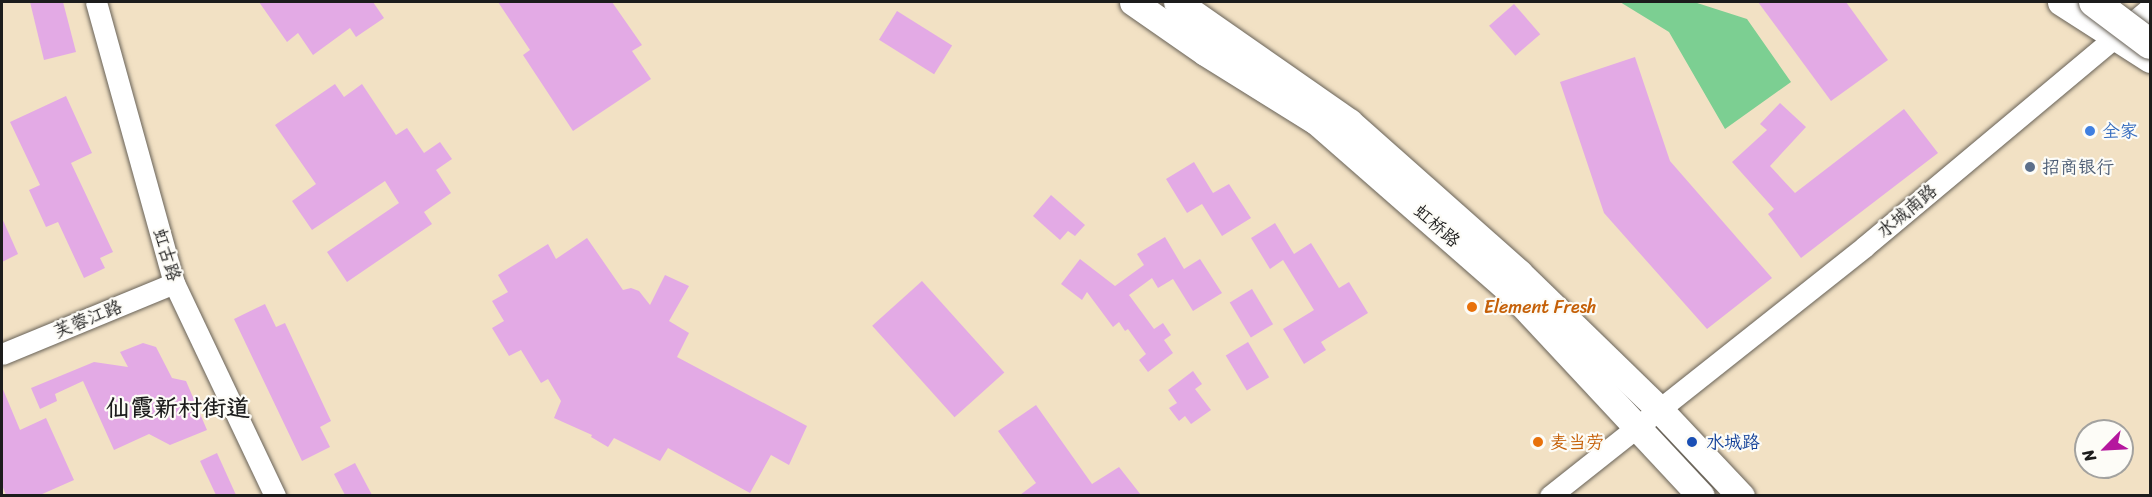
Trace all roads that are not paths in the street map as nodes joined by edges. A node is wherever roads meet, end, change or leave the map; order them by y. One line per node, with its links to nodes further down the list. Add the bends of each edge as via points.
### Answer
1 (96, 2): 10 (street, 虹古路)
2 (1133, 2): 13 (main road, 虹桥路, via 1316,121 1508,288)
3 (1177, 2): 12 (main road, 虹桥路, via 1349,122 1519,273)
4 (2061, 2): 8 (main road)
5 (2094, 2): 7 (highway, bridge)
6 (2109, 2): 7 (main road)
7 (2147, 25): 8 (street, 水城南路)
8 (2114, 37): 9 (main road); 12 (street, 水城南路, via 1864,247)
9 (2151, 59)
10 (174, 283): 11 (street, 芙蓉江路); 14 (street, 虹古路)
11 (2, 354)
12 (1658, 408): 13 (street); 17 (main road, 虹桥路)
13 (1636, 426): 15 (street); 16 (main road, 虹桥路)
14 (275, 495)
15 (1550, 495)
16 (1701, 495)
17 (1741, 495)

